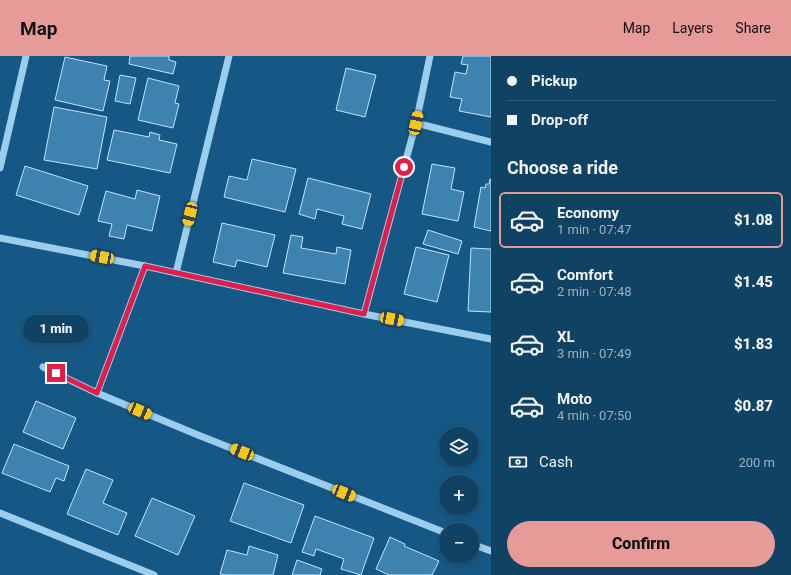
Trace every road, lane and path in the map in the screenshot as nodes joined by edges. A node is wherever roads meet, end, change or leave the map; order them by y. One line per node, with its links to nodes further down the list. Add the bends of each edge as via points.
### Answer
1 (26, 56): 6 (street)
2 (229, 56): 9 (street)
3 (430, 56): 4 (street)
4 (416, 123): 5 (street); 10 (street)
5 (491, 142)
6 (0, 168)
7 (0, 238): 8 (street)
8 (145, 266): 9 (street); 13 (street)
9 (176, 273): 10 (street)
10 (364, 314): 11 (street)
11 (491, 339)
12 (43, 366): 13 (street)
13 (97, 393): 15 (street)
14 (0, 513): 18 (street)
15 (439, 530)
16 (479, 547): 17 (street)
17 (491, 551)
18 (154, 575)

